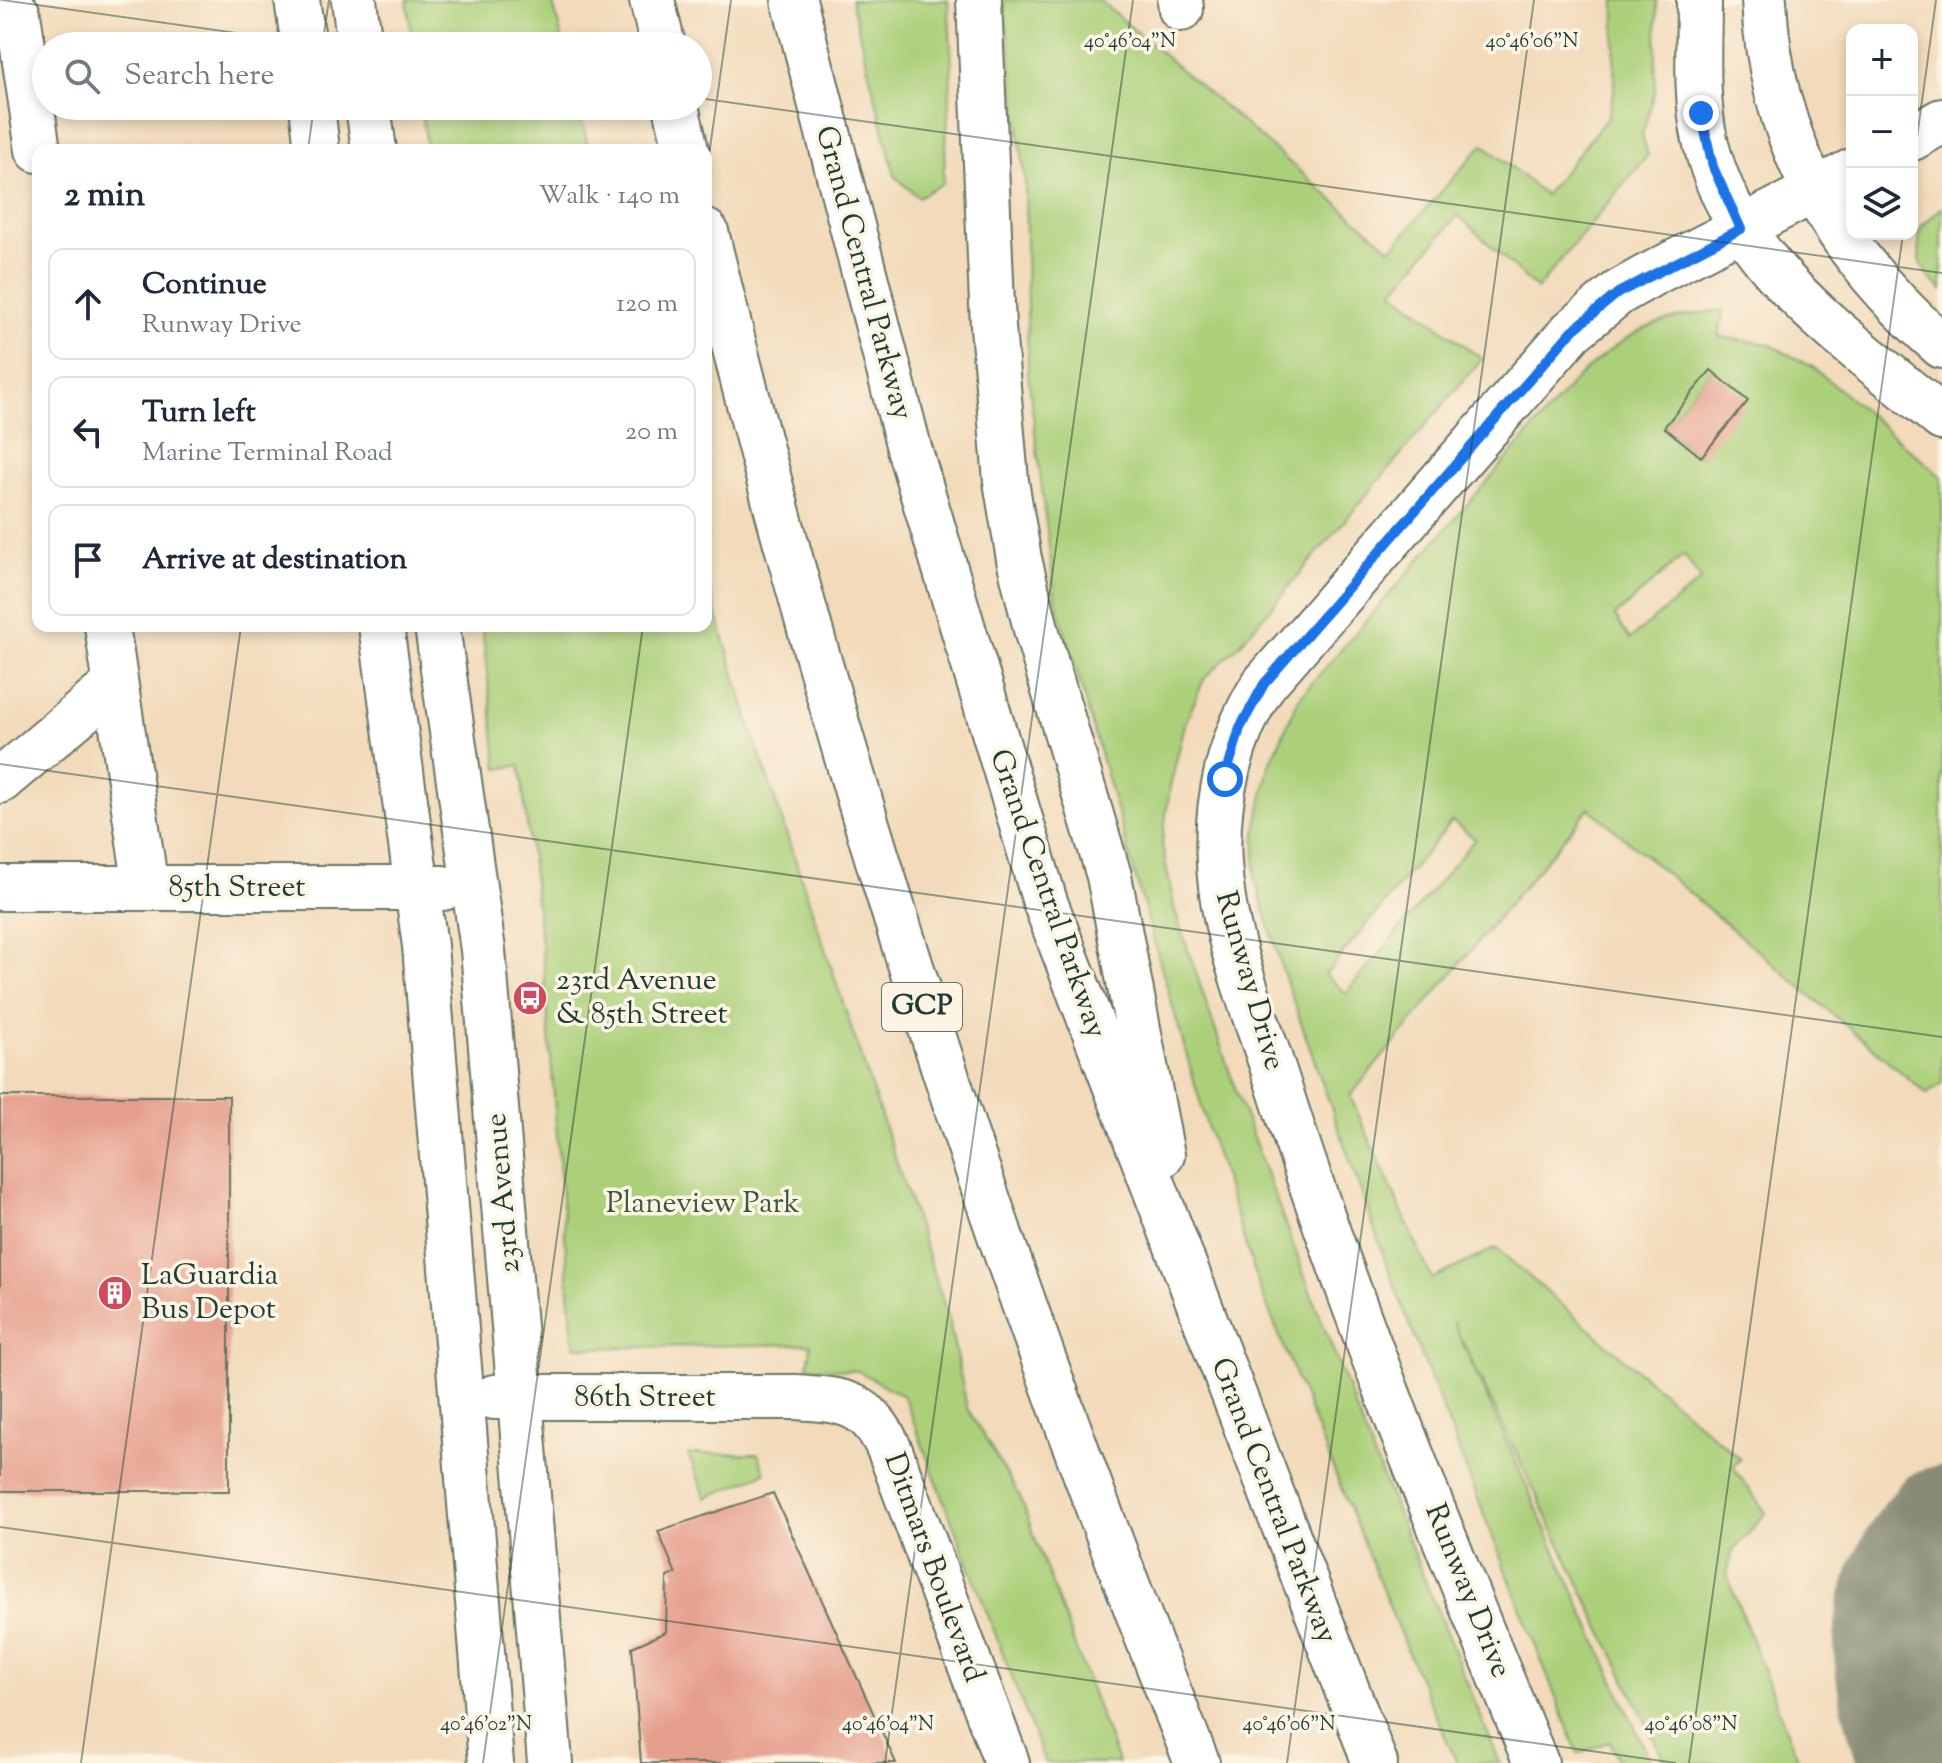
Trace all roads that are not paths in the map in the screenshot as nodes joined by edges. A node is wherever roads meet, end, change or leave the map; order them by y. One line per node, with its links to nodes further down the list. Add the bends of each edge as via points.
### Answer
1 (297, 0): 9 (main road)
2 (354, 0): 10 (main road)
3 (652, 0): 11 (main road)
4 (794, 0): 38 (main road, Grand Central Parkway, via 868,296 994,739 1045,902)
5 (979, 0): 38 (main road, via 993,327 1006,481 1019,559 1055,704 1109,876)
6 (1699, 0): 25 (main road, via 1704,139)
7 (1764, 0): 24 (main road, via 1776,93)
8 (18, 14): 12 (main road)
9 (302, 32)
10 (358, 32)
11 (660, 32)
12 (32, 109)
13 (34, 120): 19 (main road)
14 (314, 120): 20 (main road)
15 (370, 120): 21 (main road)
16 (679, 120): 22 (main road)
17 (1942, 121): 18 (main road)
18 (1918, 135)
19 (37, 144)
20 (316, 144)
21 (373, 144)
22 (685, 144)
23 (1846, 174): 24 (main road, Runway Drive)
24 (1814, 193): 25 (main road, Runway Drive); 27 (main road, via 1852,254 1887,296)
25 (1741, 229): 28 (main road, via 1799,297); 47 (main road, Runway Drive, via 1618,293 1549,356 1264,684 1240,728 1221,808 1219,865 1228,922 1308,1177)
26 (712, 256): 45 (main road, GCP, via 797,589 933,1043 1063,1415)
27 (1942, 346)
28 (1942, 418)
29 (108, 632): 32 (main road)
30 (382, 632): 36 (main road, 23rd Avenue)
31 (438, 632): 37 (main road, 23rd Avenue)
32 (115, 684): 33 (main road); 35 (main road)
33 (0, 781)
34 (0, 888): 35 (main road, 85th Street)
35 (146, 888): 36 (main road, 85th Street)
36 (416, 888): 37 (main road, 85th Street); 39 (main road, 23rd Avenue)
37 (473, 889): 40 (main road, 23rd Avenue, via 483,950)
38 (1185, 1271): 46 (main road, Grand Central Parkway)
39 (460, 1397): 40 (main road, 86th Street); 42 (main road, 23rd Avenue)
40 (521, 1397): 41 (main road, 86th Street); 43 (main road, 23rd Avenue)
41 (830, 1400): 44 (main road, Ditmars Boulevard, via 862,1410 883,1435)
42 (491, 1763)
43 (550, 1763)
44 (1007, 1763)
45 (1197, 1763)
46 (1375, 1763)
47 (1536, 1763)

